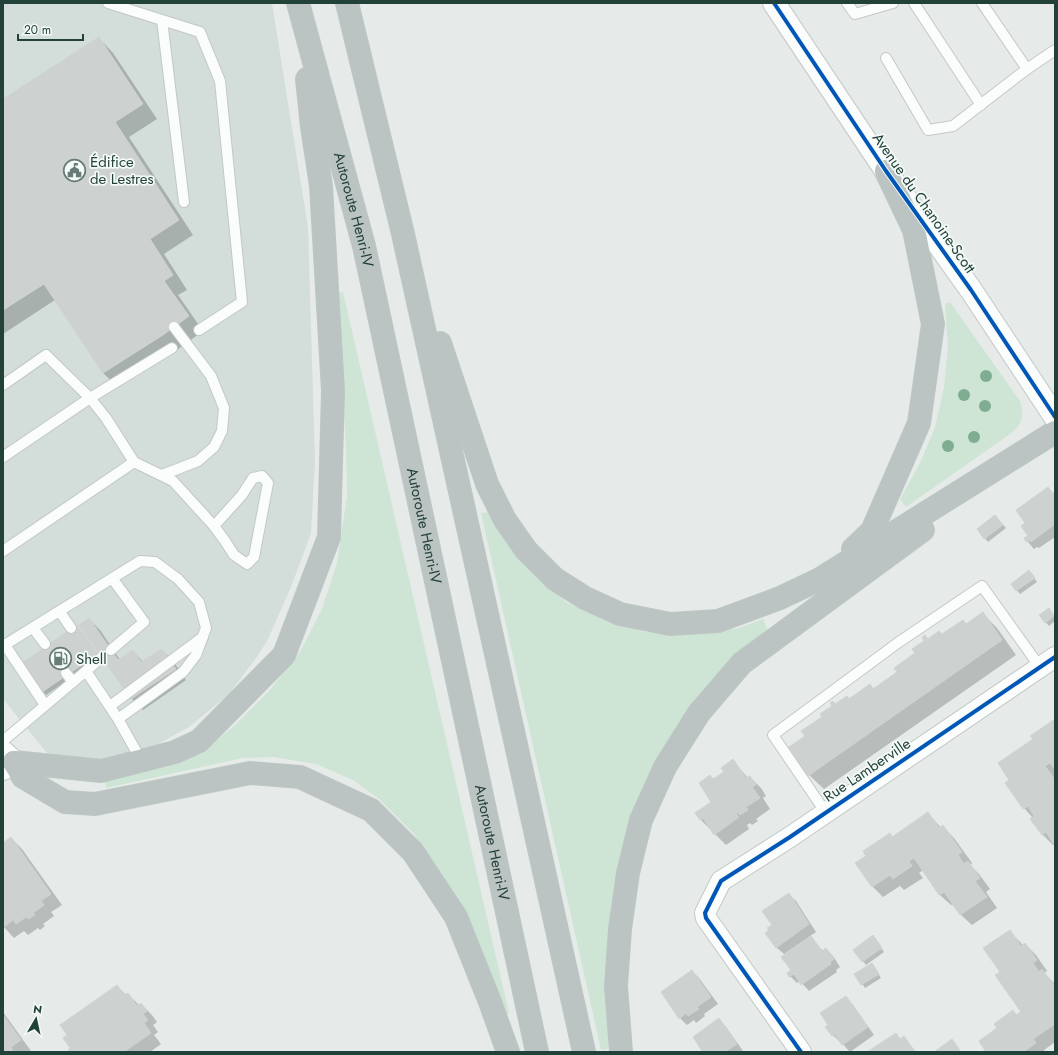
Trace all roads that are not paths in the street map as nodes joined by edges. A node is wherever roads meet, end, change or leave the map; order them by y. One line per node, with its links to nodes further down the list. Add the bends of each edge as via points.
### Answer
1 (108, 3): 8 (lane)
2 (347, 3): 17 (highway)
3 (774, 3): 15 (street, Avenue du Chanoine-Scott)
4 (847, 3): 5 (lane, via 855,14)
5 (893, 3)
6 (914, 3): 14 (lane)
7 (982, 3): 13 (lane)
8 (131, 7): 10 (lane)
9 (300, 12): 48 (highway, via 321,186 333,391 329,537 284,655 199,740 175,752); 52 (highway, Autoroute Henri-IV, via 364,246)
10 (162, 20): 16 (lane); 19 (lane, via 200,32 220,81 242,302)
11 (1055, 50): 13 (lane)
12 (886, 58): 14 (lane, via 928,130 953,126)
13 (1027, 69): 14 (lane)
14 (981, 105)
15 (886, 171): 23 (street, Avenue du Chanoine-Scott, via 971,290); 31 (highway, via 914,230 933,324 919,423 872,531)
16 (184, 202)
17 (403, 234): 31 (highway, via 487,484 526,550 555,579 585,598 620,614 670,624 718,621); 53 (highway)
18 (174, 326): 27 (lane, bridge, via 211,376 224,408 222,431 214,447 198,461)
19 (198, 330)
20 (172, 348): 22 (lane)
21 (3, 385): 22 (lane, via 46,355)
22 (90, 398): 25 (lane); 26 (lane)
23 (1055, 417)
24 (1055, 433): 31 (highway); 54 (highway, via 742,663 699,713 665,768 641,820 628,874 620,929 616,986)
25 (3, 457)
26 (134, 462): 27 (lane); 29 (lane)
27 (162, 475): 28 (lane, via 173,481)
28 (214, 526): 28 (lane, via 234,555 247,564 254,557 268,483 262,476 253,478 242,495)
29 (3, 551)
30 (112, 578): 32 (lane); 35 (lane, via 140,561 155,562 178,579 199,602 206,628); 38 (lane, via 144,622)
31 (820, 580)
32 (60, 612): 33 (lane); 34 (lane)
33 (33, 628): 36 (lane); 37 (lane)
34 (71, 628)
35 (203, 637): 45 (lane); 46 (lane, via 196,655 183,672)
36 (45, 644)
37 (4, 646): 44 (lane)
38 (111, 650)
39 (95, 659): 41 (lane)
40 (1048, 662): 50 (street, Rue Lamberville); 50 (lane, via 982,586 899,642 773,735)
41 (86, 671): 43 (lane); 45 (lane)
42 (66, 673): 43 (lane)
43 (73, 682): 44 (lane)
44 (45, 705): 47 (lane)
45 (110, 706): 46 (lane)
46 (118, 719): 48 (lane)
47 (3, 741)
48 (141, 760): 49 (highway, via 101,771)
49 (7, 761): 51 (highway, via 23,777 65,802 95,804 250,773 300,777 371,810 413,852 456,917)
50 (826, 813): 55 (street, Rue Lamberville, via 721,881 705,913 706,918)
51 (508, 1052)
52 (537, 1052)
53 (584, 1052)
54 (621, 1052)
55 (801, 1052)

